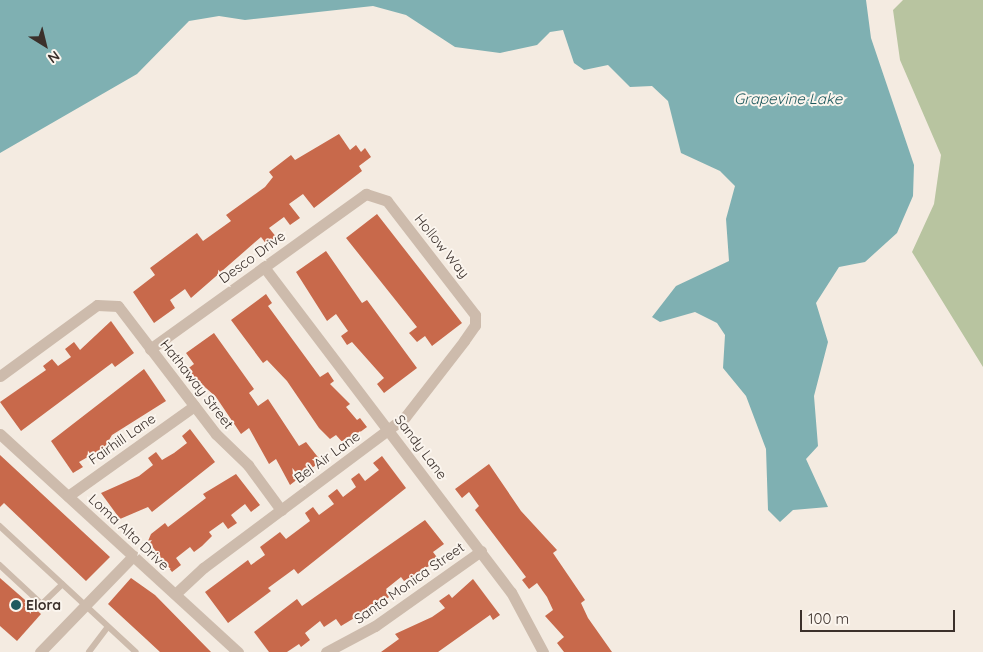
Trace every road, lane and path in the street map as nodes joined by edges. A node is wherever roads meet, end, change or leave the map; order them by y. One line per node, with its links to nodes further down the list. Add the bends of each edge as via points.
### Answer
1 (374, 194): 2 (street, Desco Drive, via 358,197); 3 (street, Hollow Way, via 387,201 471,306)
2 (264, 267): 4 (street, Desco Drive); 7 (street, Sandy Lane)
3 (475, 324): 7 (street, Bel Air Lane, via 405,417)
4 (150, 348): 5 (street, Hathaway Street, via 118,306 108,302 89,310); 6 (street, Hathaway Street)
5 (0, 376)
6 (194, 406): 9 (street, Fairhill Lane); 10 (street, Hathaway Street, via 248,465)
7 (390, 430): 10 (street, Bel Air Lane); 12 (street, Sandy Lane)
8 (0, 434): 9 (street, Loma Alta Drive)
9 (68, 496): 13 (street, Loma Alta Drive)
10 (281, 510): 16 (street, Bel Air Lane)
11 (0, 526): 15 (lane)
12 (481, 551): 23 (street, Santa Monica Street, via 375,626); 24 (street, Sandy Lane, via 528,616)
13 (133, 556): 16 (street, Loma Alta Drive); 17 (street)
14 (0, 565): 15 (lane, via 42,604)
15 (62, 585): 17 (lane)
16 (175, 594): 22 (street, Loma Alta Drive)
17 (82, 604): 18 (lane); 19 (street)
18 (108, 627): 20 (lane); 21 (lane)
19 (40, 652)
20 (89, 652)
21 (136, 652)
22 (238, 652)
23 (326, 652)
24 (543, 652)

